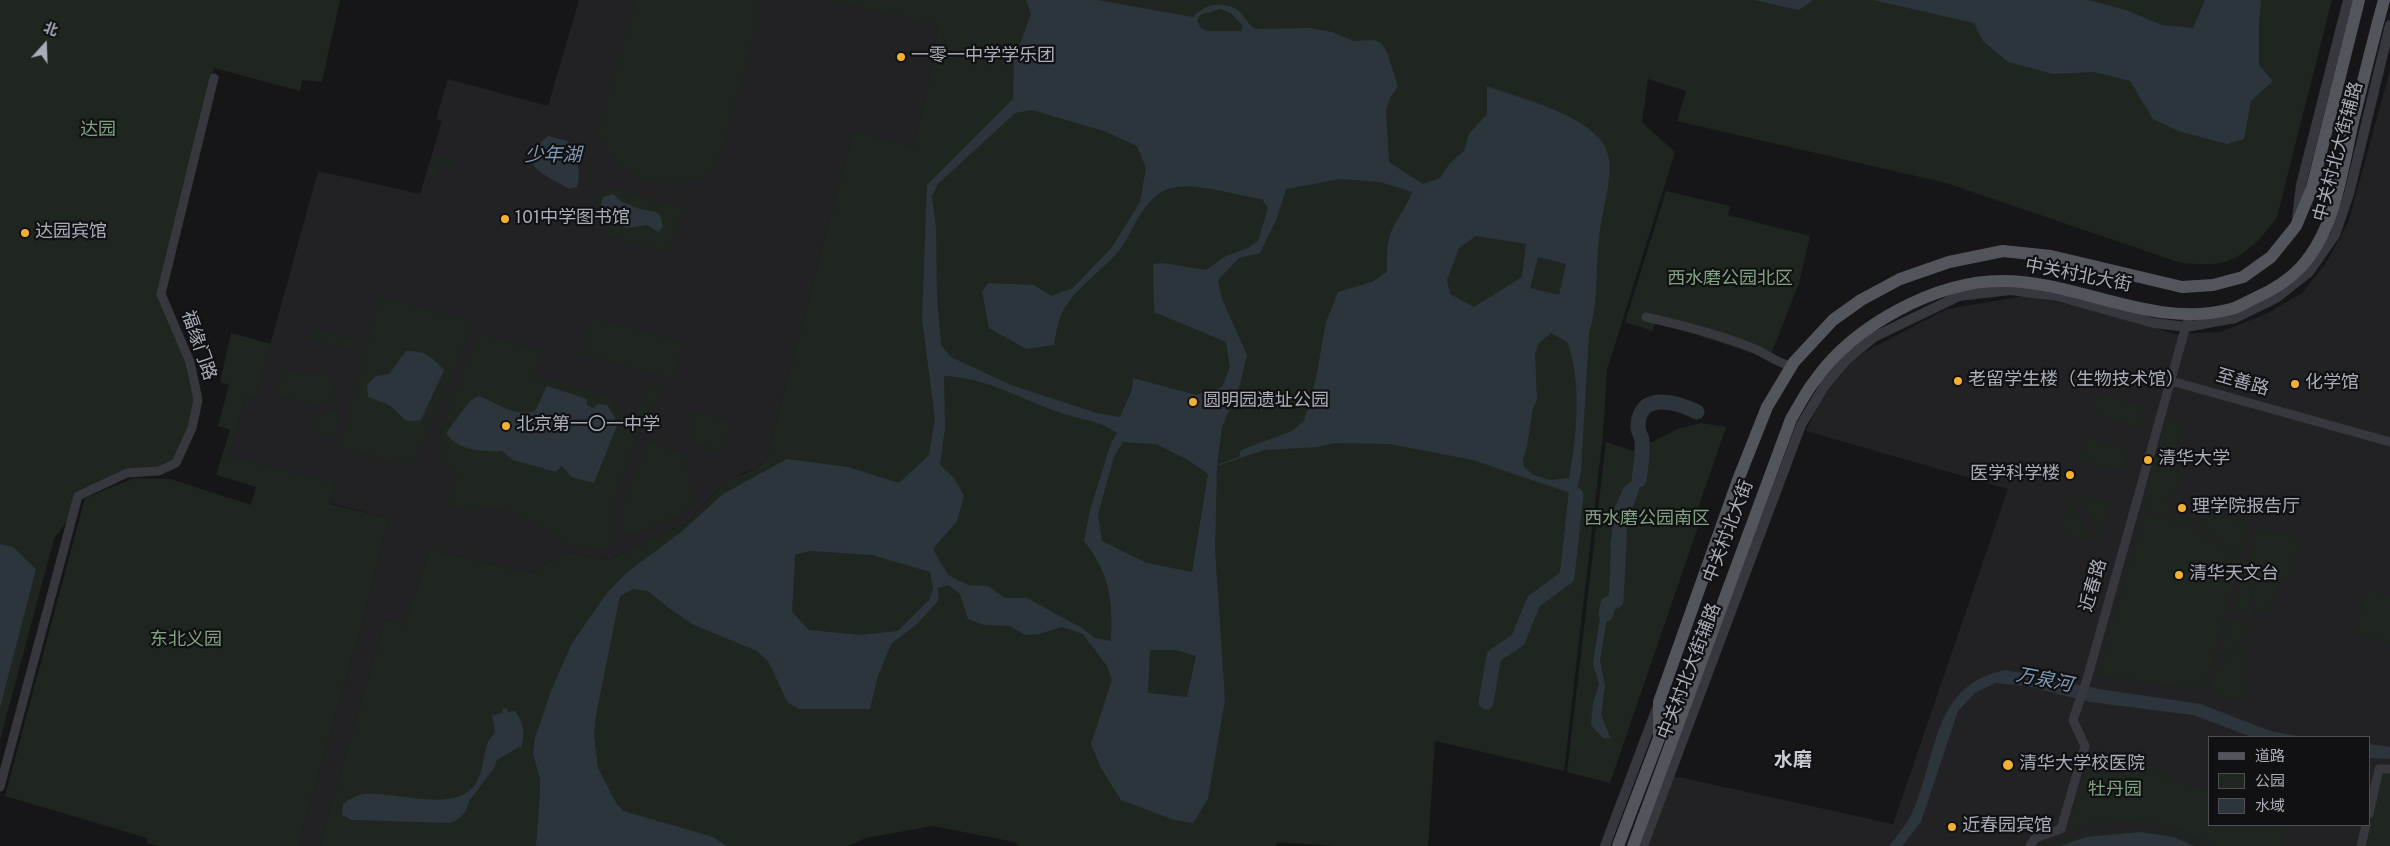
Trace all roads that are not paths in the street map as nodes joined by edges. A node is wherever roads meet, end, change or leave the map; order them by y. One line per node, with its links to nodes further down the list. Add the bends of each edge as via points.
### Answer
1 (2348, 0): 6 (street, 中关村北大街辅路, via 2301,185)
2 (2359, 0): 6 (main road, 中关村北大街, via 2312,188)
3 (2384, 0): 8 (main road, 中关村北大街, via 2324,232 2301,267 2269,292 2232,309)
4 (2390, 26): 8 (street, 中关村北大街辅路, via 2349,194 2335,236 2308,272 2276,298 2235,318)
5 (214, 78): 14 (street, 福缘门路, via 161,294 192,372 198,400 192,428 176,463 159,471 127,473 78,496)
6 (2296, 226): 9 (main road, 中关村北大街, via 2271,257 2243,277 2213,285 2182,287 2051,256 2003,251 1949,262 1900,279 1861,300 1833,320)
7 (1646, 317): 9 (street, via 1750,346)
8 (2187, 321): 10 (street, 近春路); 19 (main road, 中关村北大街, via 2053,286 2001,281 1958,287 1911,304 1866,329 1837,355 1816,378 1790,419); 20 (street, 中关村北大街辅路, via 2154,323 2057,296 2010,290 1959,296 1874,337 1848,359 1825,385 1801,425)
9 (1792, 366): 12 (main road, 中关村北大街, via 1767,407 1738,480)
10 (2171, 381): 11 (street, 至善路); 21 (street, 近春路, via 2073,720 2085,746 2061,829 2034,838)
11 (2390, 442)
12 (1660, 702): 17 (street, 中关村北大街辅路); 18 (main road, 中关村北大街, via 1658,738)
13 (2390, 768): 15 (street, via 2379,769)
14 (0, 787)
15 (2370, 810)
16 (2366, 826): 22 (street)
17 (1605, 846)
18 (1618, 846)
19 (1633, 846)
20 (1643, 846)
21 (2030, 846)
22 (2362, 846)

